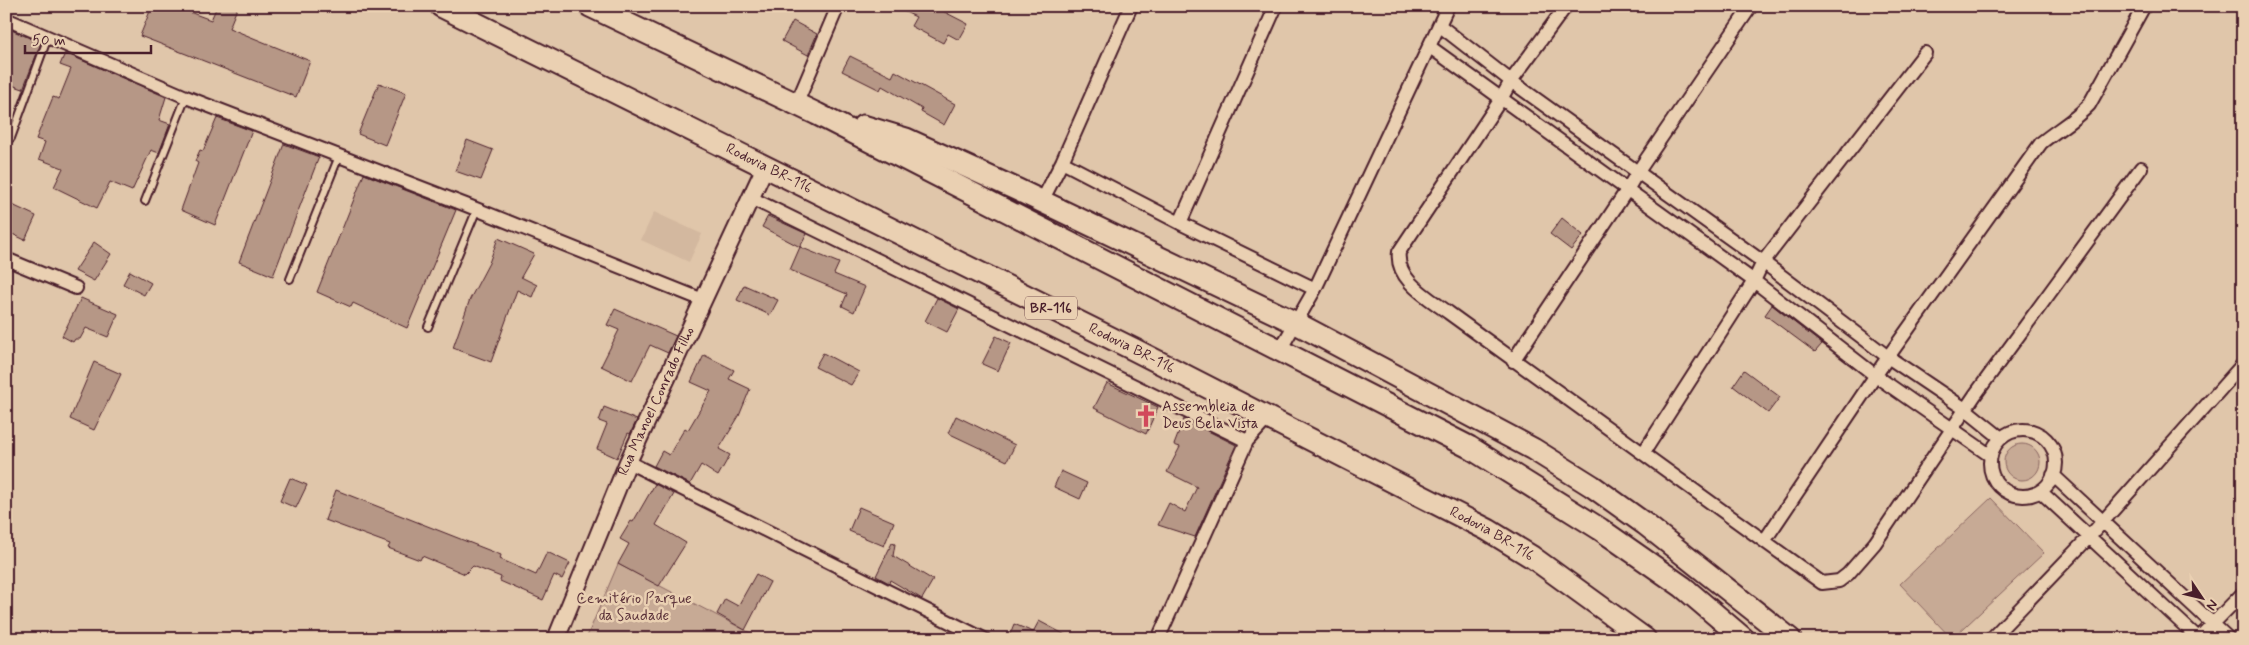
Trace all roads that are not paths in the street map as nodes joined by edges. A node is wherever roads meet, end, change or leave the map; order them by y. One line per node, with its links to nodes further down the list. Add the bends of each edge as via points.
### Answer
1 (441, 6): 23 (highway, Rodovia BR-116 / BR-116)
2 (590, 6): 18 (highway)
3 (838, 6): 18 (street)
4 (1131, 6): 22 (street)
5 (1276, 6): 31 (street)
6 (1448, 6): 11 (street)
7 (1566, 6): 15 (street)
8 (1751, 6): 25 (street)
9 (2144, 6): 42 (street, via 2089,105 2041,143)
10 (6, 18): 12 (street)
11 (1439, 25): 13 (street); 15 (street)
12 (48, 37): 16 (street); 20 (lane)
13 (1430, 47): 17 (street); 37 (street)
14 (1925, 53): 33 (street)
15 (1511, 81): 17 (street); 25 (street)
16 (186, 96): 21 (street); 28 (lane)
17 (1501, 99): 26 (street); 43 (street, via 1399,252 1398,260 1404,275 1424,294)
18 (796, 105): 19 (highway)
19 (817, 114): 29 (highway, via 906,140); 41 (highway)
20 (11, 138)
21 (338, 156): 30 (street); 34 (lane)
22 (1062, 162): 29 (street); 31 (street)
23 (765, 167): 27 (street, Rua Manoel Conrado Filho); 47 (highway, Rodovia BR-116 / BR-116)
24 (2141, 168): 46 (street)
25 (1637, 173): 26 (street); 33 (street)
26 (1628, 190): 35 (street); 43 (street)
27 (751, 198): 38 (street, Rua Manoel Conrado Filho); 50 (street)
28 (145, 201)
29 (1042, 201): 39 (highway)
30 (476, 209): 38 (street); 40 (lane)
31 (1180, 223): 37 (street)
32 (6, 259): 36 (street)
33 (1764, 262): 35 (street); 42 (street)
34 (290, 279)
35 (1754, 281): 45 (street); 51 (street)
36 (76, 288)
37 (1315, 289): 39 (street)
38 (703, 300): 53 (street, Rua Manoel Conrado Filho)
39 (1296, 323): 41 (street); 66 (highway, via 1533,449 1592,486)
40 (428, 327)
41 (1280, 350): 65 (highway, via 1504,467 1683,587)
42 (1888, 357): 45 (street); 46 (street)
43 (1513, 361): 51 (street)
44 (2243, 364): 56 (street)
45 (1876, 376): 48 (street); 58 (street)
46 (1965, 409): 48 (street); 49 (street)
47 (1268, 418): 50 (street); 64 (highway, Rodovia BR-116 / BR-116, via 1488,530 1532,557)
48 (1953, 430): 52 (street); 58 (street, via 1875,543 1839,580 1822,583)
49 (2001, 438): 52 (street); 54 (street, via 2029,430 2046,439 2055,456)
50 (1247, 441): 63 (street)
51 (1644, 452): 58 (street)
52 (1991, 456): 55 (street, via 1993,477 2004,489 2019,495)
53 (628, 462): 61 (street, Rua Manoel Conrado Filho); 62 (street)
54 (2053, 475): 55 (street); 56 (street)
55 (2040, 491): 57 (street)
56 (2102, 520): 57 (street); 60 (street)
57 (2090, 536): 67 (street); 68 (street)
58 (1764, 540)
59 (2243, 593): 60 (street)
60 (2214, 624): 68 (street); 69 (street)
61 (556, 639)
62 (984, 639)
63 (1158, 639)
64 (1645, 639)
65 (1744, 639)
66 (1790, 639)
67 (1991, 639)
68 (2199, 639)
69 (2230, 639)

